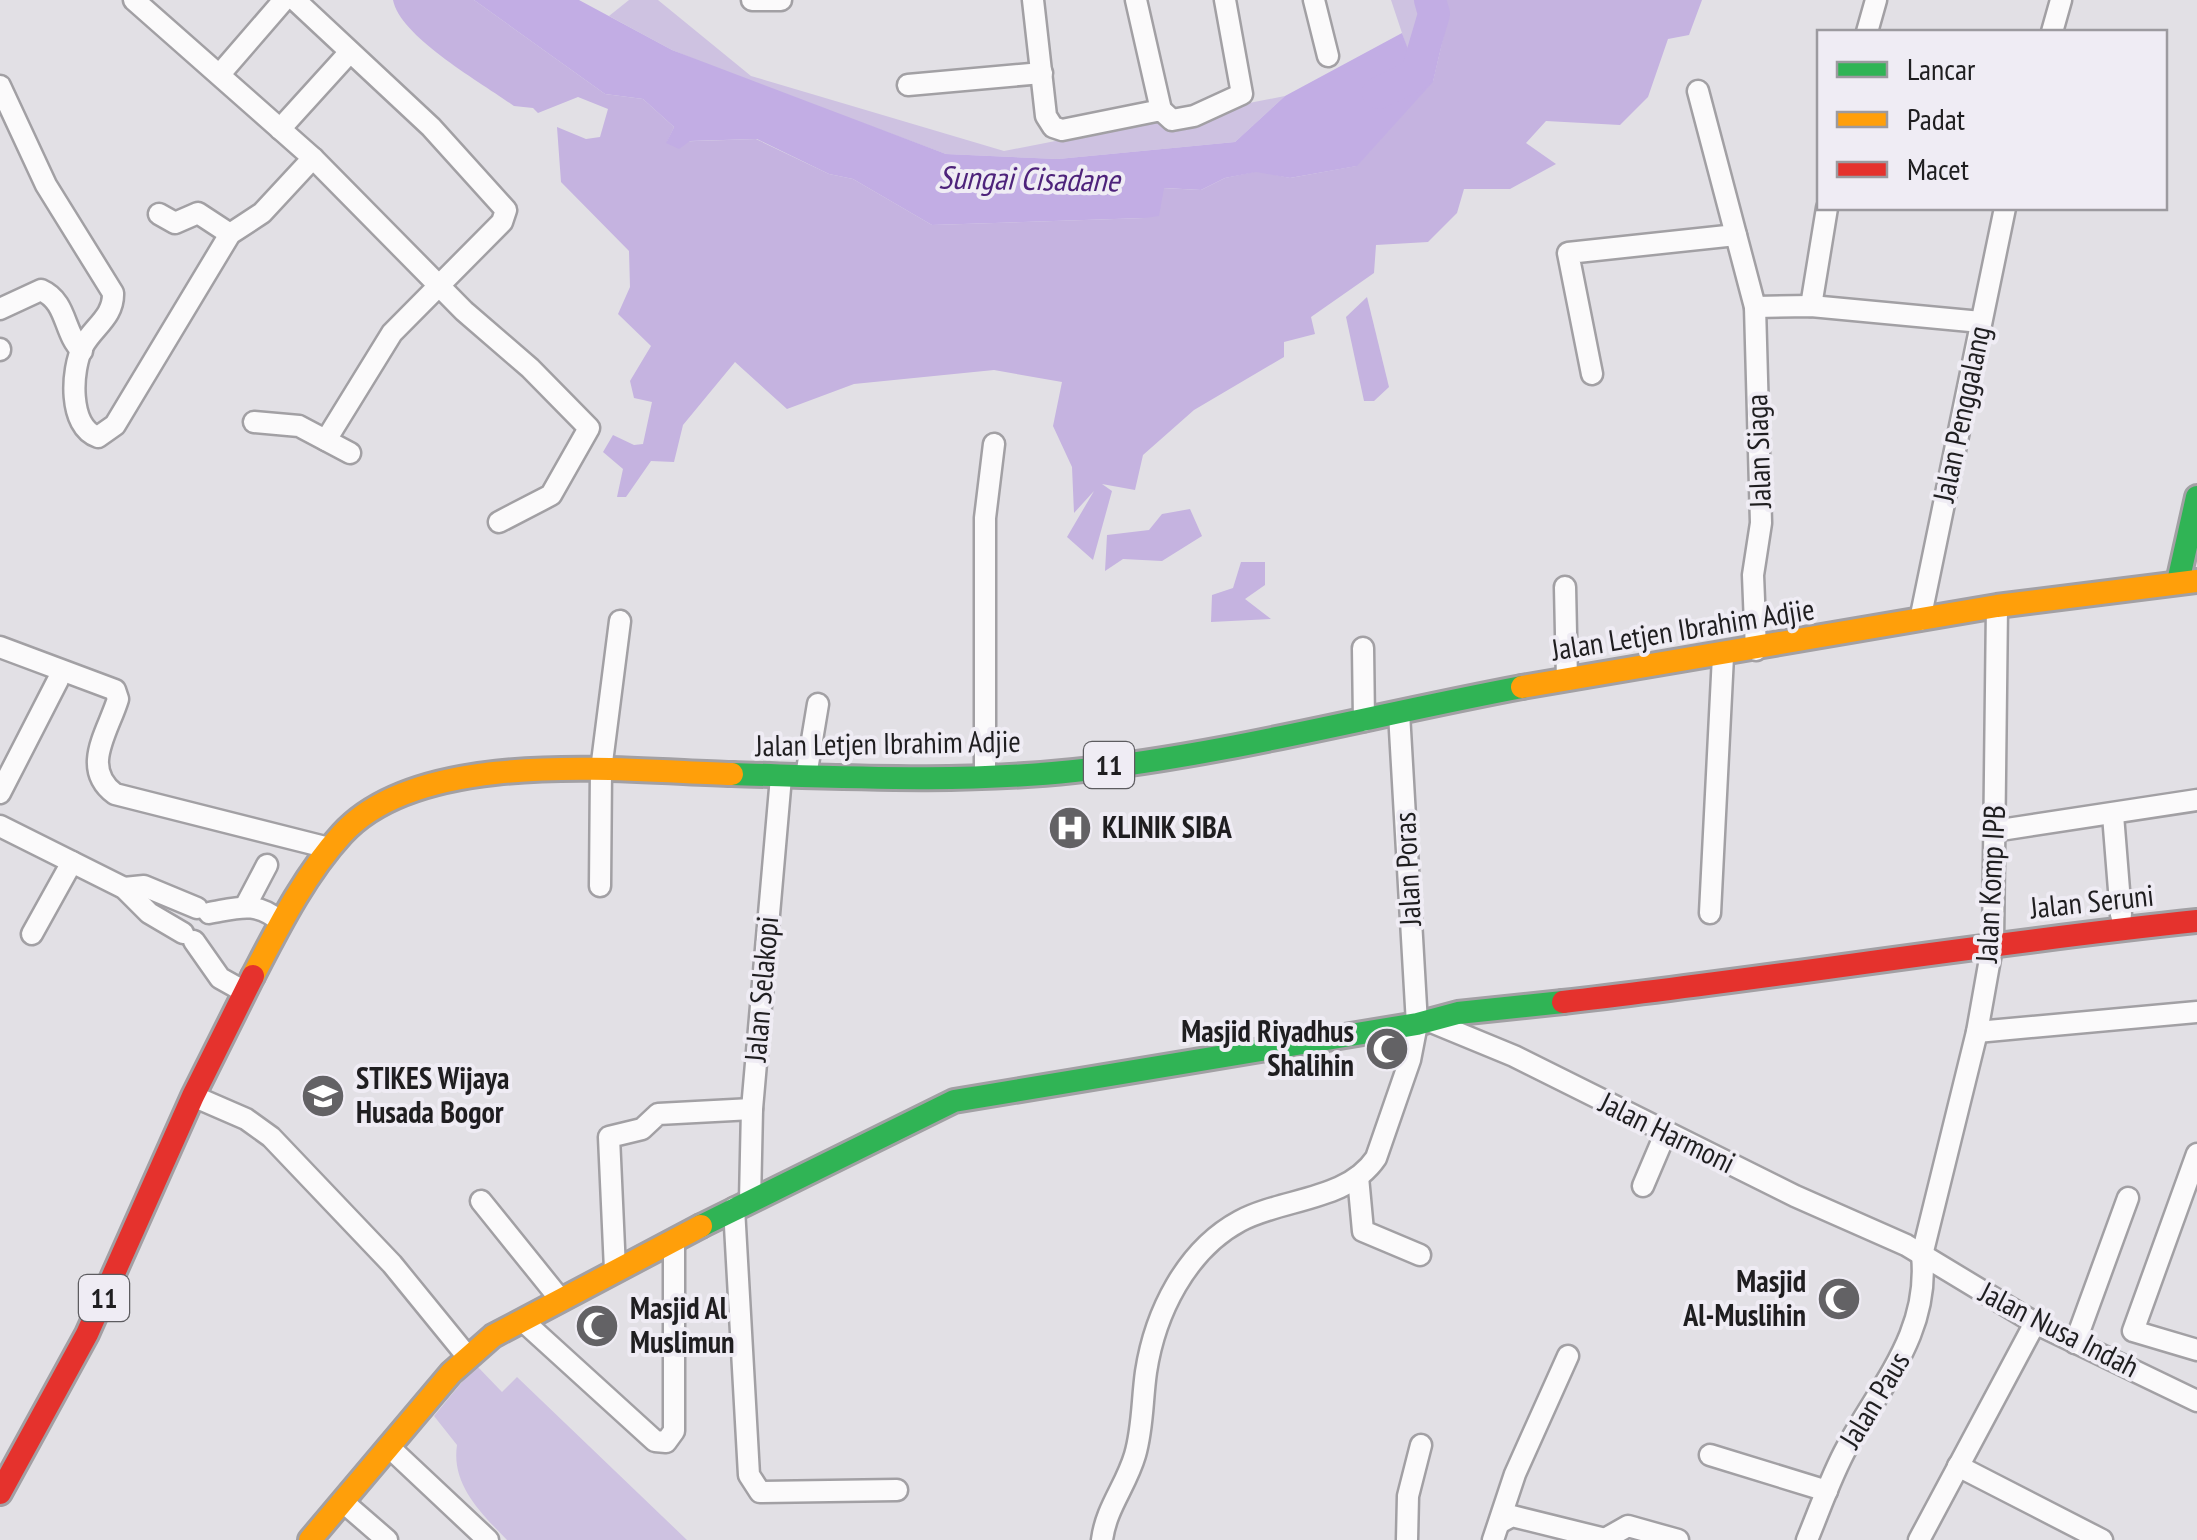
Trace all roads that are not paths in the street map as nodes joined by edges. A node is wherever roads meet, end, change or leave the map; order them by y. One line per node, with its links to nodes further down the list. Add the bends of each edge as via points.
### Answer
1 (134, 0): 17 (street)
2 (284, 0): 17 (street)
3 (295, 0): 14 (street)
4 (752, 0): 5 (street)
5 (781, 0)
6 (1033, 0): 16 (street)
7 (1136, 0): 21 (street)
8 (1225, 0): 21 (street, via 1242,94 1194,116 1172,120)
9 (1314, 0): 15 (street)
10 (1876, 0): 12 (street)
11 (2061, 0): 13 (street)
12 (1868, 30)
13 (2053, 30)
14 (349, 53): 22 (street); 29 (street, via 506,210 502,222)
15 (1328, 56)
16 (1042, 73): 18 (street); 21 (street, via 1046,116 1062,130)
17 (220, 74): 22 (street)
18 (908, 85)
19 (0, 86): 34 (street, via 46,186 113,293 112,308)
20 (1698, 91): 28 (street, Jalan Siaga)
21 (1161, 110)
22 (280, 128): 23 (street)
23 (313, 158): 27 (street, via 262,213); 29 (street)
24 (1827, 210): 30 (street)
25 (2005, 210): 33 (street, Jalan Penggalang)
26 (159, 214): 27 (street, via 175,223 198,213)
27 (230, 234): 34 (street, via 115,425 98,438 79,418 75,395)
28 (1736, 235): 31 (street, Jalan Siaga); 35 (street, via 1568,253)
29 (438, 284): 37 (street, via 381,347); 41 (street, via 588,428 551,496)
30 (1811, 306): 31 (street); 33 (street)
31 (1755, 307): 49 (street, Jalan Siaga, via 1761,523 1753,575)
32 (0, 308): 34 (street, via 41,290 53,295 70,340)
33 (1981, 322): 45 (street, Jalan Penggalang)
34 (82, 351)
35 (1592, 374)
36 (254, 422): 37 (street, via 299,426)
37 (326, 440): 39 (street)
38 (994, 444): 57 (street, via 985,518)
39 (350, 453)
40 (2197, 496): 42 (main road)
41 (499, 522)
42 (2188, 582): 44 (main road, Jalan Letjen Ibrahim Adjie / 11)
43 (1565, 587): 52 (street)
44 (1997, 606): 45 (main road, Jalan Letjen Ibrahim Adjie / 11); 64 (street, Jalan Komp IPB)
45 (1920, 620): 49 (main road, Jalan Letjen Ibrahim Adjie / 11)
46 (620, 621): 56 (street)
47 (0, 647): 65 (street, via 115,690 118,699 96,768 115,794)
48 (1364, 648): 55 (street)
49 (1756, 650): 50 (main road, Jalan Letjen Ibrahim Adjie / 11)
50 (1723, 656): 52 (main road, Jalan Letjen Ibrahim Adjie / 11); 71 (street)
51 (58, 680): 60 (street)
52 (1567, 680): 54 (main road, Jalan Letjen Ibrahim Adjie / 11)
53 (818, 704): 59 (street)
54 (1399, 714): 55 (main road, Jalan Letjen Ibrahim Adjie / 11); 79 (street, Jalan Poras)
55 (1364, 721): 57 (main road, Jalan Letjen Ibrahim Adjie / 11, via 1073,771)
56 (601, 770): 58 (main road, Jalan Letjen Ibrahim Adjie / 11); 65 (main road, Jalan Letjen Ibrahim Adjie / 11, via 484,773 430,783 358,817); 68 (street)
57 (985, 774): 59 (main road, Jalan Letjen Ibrahim Adjie / 11)
58 (781, 776): 59 (main road, Jalan Letjen Ibrahim Adjie / 11); 82 (street, Jalan Selakopi)
59 (806, 776)
60 (0, 793)
61 (2197, 800): 62 (street)
62 (2113, 814): 64 (street); 72 (street)
63 (0, 826): 66 (street)
64 (1994, 832): 76 (street, Jalan Komp IPB)
65 (330, 848): 74 (main road, Jalan Letjen Ibrahim Adjie / 11)
66 (72, 862): 69 (street); 75 (street)
67 (267, 865): 70 (street)
68 (600, 886)
69 (124, 888): 70 (street, via 144,886 203,911); 77 (street, via 189,937 220,978)
70 (246, 905): 74 (street)
71 (1710, 913)
72 (2121, 915)
73 (2197, 920): 76 (main road, Jalan Seruni)
74 (280, 922): 77 (main road, Jalan Letjen Ibrahim Adjie / 11)
75 (32, 934)
76 (1993, 942): 79 (main road, Jalan Seruni, via 1816,972); 80 (street, Jalan Komp IPB)
77 (246, 992): 81 (main road, Jalan Letjen Ibrahim Adjie / 11)
78 (2197, 1012): 80 (street)
79 (1423, 1022): 83 (street, Jalan Harmoni, via 1514,1056); 85 (street, Jalan Poras, via 1376,1158); 89 (main road, Jalan Seruni, via 973,1095)
80 (1977, 1032): 91 (street, Jalan Komp IPB)
81 (194, 1096): 99 (street, via 272,1137 392,1264); 109 (main road, Jalan Letjen Ibrahim Adjie / 11, via 87,1334)
82 (752, 1109): 89 (street, Jalan Selakopi); 93 (street, via 658,1114 642,1128 610,1137)
83 (1666, 1132): 86 (street); 91 (street, Jalan Harmoni)
84 (2197, 1154): 98 (street, via 2133,1331)
85 (1358, 1177): 92 (street, via 1363,1231); 115 (street, via 1242,1220 1204,1246 1186,1270 1155,1335 1136,1451)
86 (1643, 1186)
87 (2128, 1198): 97 (street)
88 (481, 1201): 94 (street)
89 (742, 1204): 90 (main road, Jalan Seruni); 107 (street, Jalan Selakopi, via 751,1483 760,1492)
90 (674, 1240): 93 (main road, Jalan Seruni); 95 (street, via 674,1431 666,1442)
91 (1914, 1250): 96 (street, Jalan Nusa Indah); 108 (street, Jalan Paus, via 1925,1285 1915,1330)
92 (1420, 1255)
93 (615, 1270): 94 (main road, Jalan Seruni)
94 (560, 1299): 95 (main road, Jalan Seruni)
95 (522, 1320): 99 (main road, Jalan Seruni)
96 (2034, 1323): 97 (street, Jalan Nusa Indah); 106 (street)
97 (2075, 1343): 101 (street, Jalan Nusa Indah)
98 (2189, 1349): 101 (street)
99 (467, 1356): 104 (main road, Jalan Seruni)
100 (1568, 1356): 111 (street)
101 (2168, 1385): 102 (street, Jalan Nusa Indah)
102 (2197, 1400)
103 (1421, 1445): 116 (street, via 1408,1496)
104 (388, 1447): 110 (main road, Jalan Seruni); 114 (street)
105 (1710, 1455): 108 (street)
106 (1958, 1466): 119 (street); 120 (street)
107 (897, 1490)
108 (1827, 1491): 118 (street, Jalan Paus)
109 (0, 1493)
110 (342, 1501): 112 (main road, Jalan Seruni); 113 (street)
111 (1497, 1531): 117 (street, via 1512,1516 1604,1539 1628,1526)
112 (310, 1540)
113 (387, 1540)
114 (488, 1540)
115 (1102, 1540)
116 (1407, 1540)
117 (1678, 1540)
118 (1806, 1540)
119 (1919, 1540)
120 (2102, 1540)

